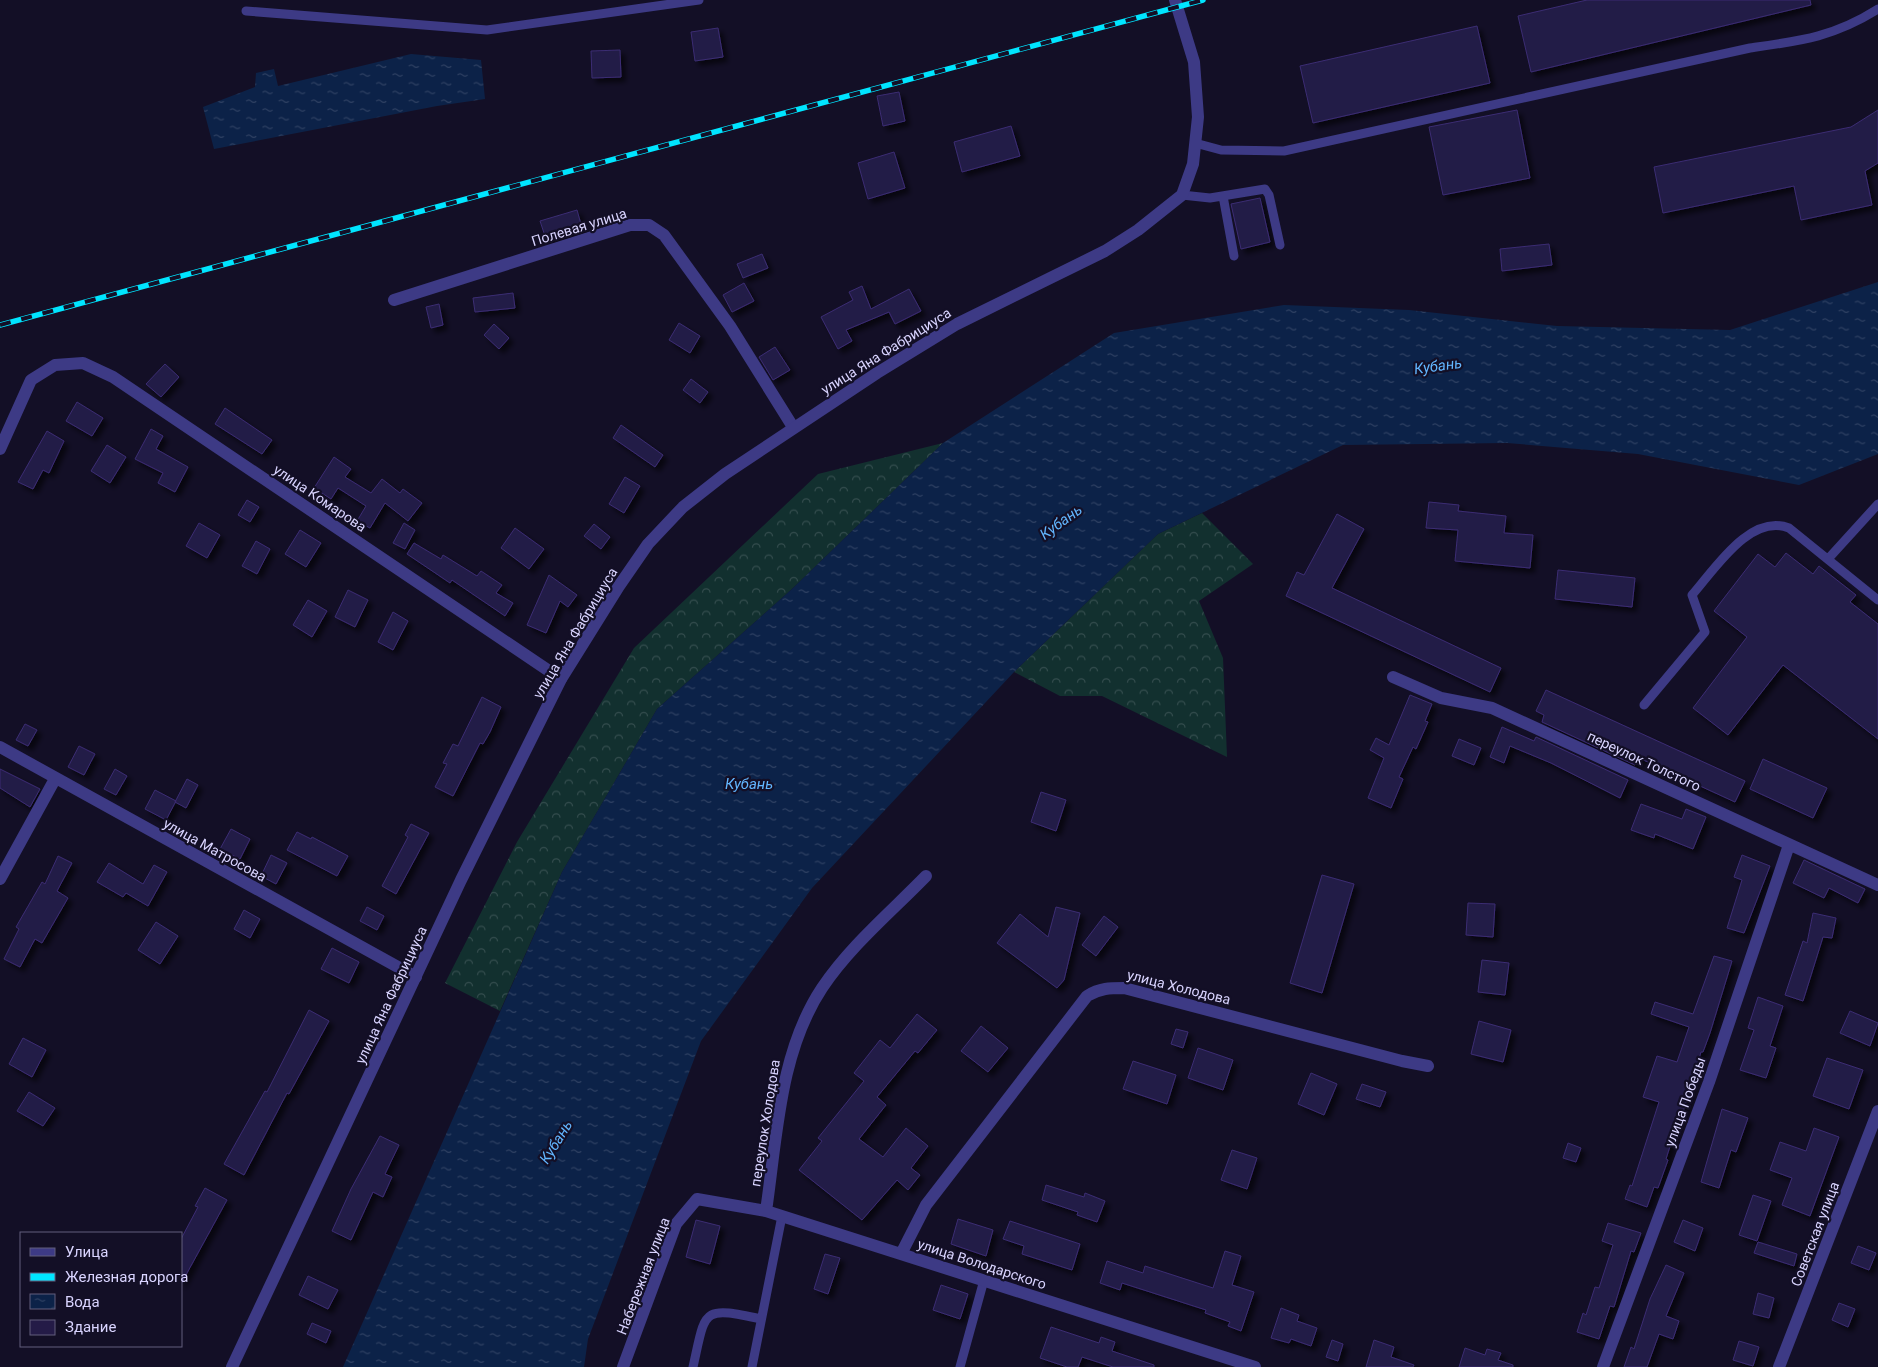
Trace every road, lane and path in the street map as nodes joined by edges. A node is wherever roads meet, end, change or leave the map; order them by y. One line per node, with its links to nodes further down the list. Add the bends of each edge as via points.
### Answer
1 (699, 0): 4 (lane, via 487,30)
2 (1175, 0): 5 (street, via 1194,62 1198,117)
3 (1878, 8): 5 (lane, via 1858,21 1814,38 1750,48 1284,151 1221,150)
4 (246, 11)
5 (1195, 143): 6 (street, via 1193,164)
6 (1182, 195): 7 (lane); 11 (street, улица Яна Фабрициуса, via 1105,251 957,324)
7 (1223, 196): 8 (lane, via 1265,189 1269,194); 9 (lane)
8 (1280, 245)
9 (1234, 256)
10 (394, 300): 11 (street, Полевая улица, via 630,226 649,225 664,235 730,326)
11 (793, 427): 17 (street, улица Яна Фабрициуса, via 684,507 648,544)
12 (0, 449): 17 (street, улица Комарова, via 31,380 55,365 83,363 113,377)
13 (1878, 504): 14 (lane)
14 (1828, 559): 15 (lane); 18 (lane, via 1789,528 1779,524 1768,525 1745,536 1692,595 1705,632)
15 (1878, 600)
16 (1393, 677): 21 (street, переулок Толстого, via 1441,698 1492,708)
17 (561, 679): 25 (street, улица Яна Фабрициуса)
18 (1644, 706)
19 (0, 747): 20 (street, улица Матросова)
20 (55, 780): 23 (street); 25 (street, улица Матросова)
21 (1789, 844): 24 (street, переулок Толстого); 40 (street, улица Победы, via 1709,1082)
22 (926, 876): 29 (street, переулок Холодова, via 840,963 807,1014 788,1063)
23 (0, 879)
24 (1878, 885)
25 (416, 977): 34 (street, улица Яна Фабрициуса)
26 (1428, 1066): 31 (street, улица Холодова, via 1124,988 1094,991 926,1205)
27 (1878, 1111): 41 (street, Советская улица)
28 (696, 1199): 29 (street, улица Володарского); 35 (street, Набережная улица, via 676,1224)
29 (766, 1212): 30 (street, улица Володарского)
30 (782, 1216): 31 (street, улица Володарского); 33 (lane)
31 (901, 1254): 32 (street, улица Володарского)
32 (984, 1280): 38 (lane); 39 (street, улица Володарского)
33 (761, 1319): 36 (lane, via 724,1311 712,1314 703,1323); 37 (lane)
34 (232, 1367)
35 (623, 1367)
36 (694, 1367)
37 (752, 1367)
38 (960, 1367)
39 (1255, 1367)
40 (1604, 1367)
41 (1779, 1367)

